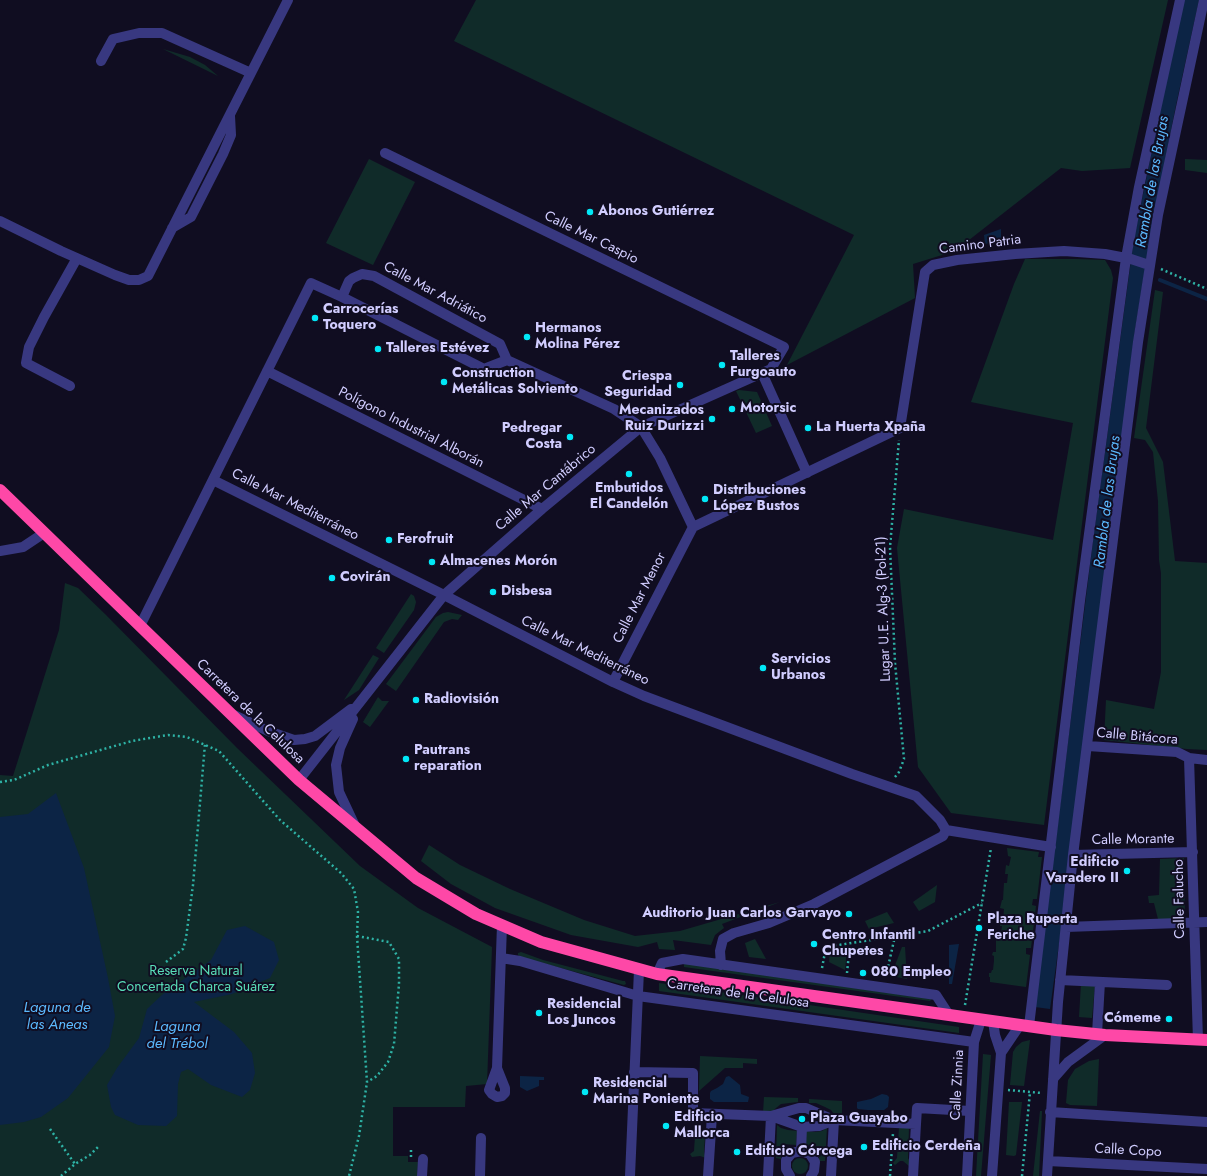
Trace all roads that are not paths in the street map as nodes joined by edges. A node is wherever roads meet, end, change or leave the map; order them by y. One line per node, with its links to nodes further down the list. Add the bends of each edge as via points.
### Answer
1 (288, 0): 5 (street)
2 (1180, 0): 9 (street, via 1139,186)
3 (1204, 0): 10 (street)
4 (101, 61): 5 (street, via 113,39 139,33 162,33)
5 (251, 73): 8 (street, via 148,276 139,280 129,280)
6 (385, 153): 12 (street, Calle Mar Caspio)
7 (0, 221): 8 (street)
8 (77, 258): 16 (street, via 29,347 26,363)
9 (1128, 259): 10 (street); 18 (street, Camino Patria, via 1105,254 1064,251 957,260 933,265 925,272 900,428); 36 (street, via 1080,601)
10 (1147, 264): 30 (street)
11 (342, 297): 13 (street, via 484,369); 13 (street, Calle Mar Adriático, via 353,278 362,274 374,276 500,344); 14 (street, via 311,283)
12 (784, 347): 15 (street, Calle Mar Cantábrico, via 771,369)
13 (507, 360): 17 (street, via 614,409)
14 (267, 371): 19 (street); 21 (street, Polígono Industrial Alborán)
15 (762, 373): 17 (street, Calle Mar Cantábrico); 18 (street)
16 (70, 386)
17 (641, 427): 21 (street, Calle Mar Cantábrico); 22 (street, via 660,458)
18 (807, 473): 22 (street)
19 (213, 480): 25 (street, Calle Mar Mediterráneo); 26 (street)
20 (0, 490): 23 (highway, Carretera de la Celulosa)
21 (542, 509): 25 (street, Calle Mar Cantábrico)
22 (693, 527): 27 (street, Calle Mar Menor)
23 (44, 533): 24 (street, via 23,547); 26 (highway, Carretera de la Celulosa)
24 (0, 550)
25 (444, 595): 27 (street, Calle Mar Mediterráneo); 28 (street, Calle Mar Cantábrico)
26 (140, 626): 29 (highway, Carretera de la Celulosa)
27 (613, 682): 35 (street, Calle Mar Mediterráneo, via 916,796 940,820)
28 (362, 700): 29 (street, Calle Mar Cantábrico, via 315,736 294,740 268,731); 33 (street, Calle Mar Cantábrico); 34 (street, Calle Mar Cantábrico, via 340,748 336,765 339,792)
29 (229, 712): 33 (highway, Carretera de la Celulosa)
30 (1088, 746): 31 (street, Calle Bitácora, via 1177,752); 38 (street)
31 (1189, 758): 32 (street, Calle Bitácora); 37 (street, Calle Falucho)
32 (1207, 760)
33 (299, 780): 34 (highway, Carretera de la Celulosa)
34 (356, 828): 41 (highway, Carretera de la Celulosa, via 416,878 476,914)
35 (946, 830): 36 (street); 44 (street, via 942,836 814,904 723,939 720,951)
36 (1051, 847): 53 (street)
37 (1193, 852): 38 (street, Calle Morante); 39 (street, Calle Falucho)
38 (1073, 855): 42 (street)
39 (1194, 922): 40 (street); 42 (street); 56 (street, Calle Falucho)
40 (1207, 922)
41 (502, 925): 43 (street); 45 (highway, Carretera de la Celulosa, via 541,942)
42 (1066, 927): 47 (street)
43 (501, 958): 50 (street, Carretera de la Celulosa, via 520,961); 59 (street)
44 (721, 964): 46 (street, Carretera de la Celulosa, via 683,959 662,963); 51 (street, Carretera de la Celulosa, via 936,995)
45 (640, 970): 46 (highway, Carretera de la Celulosa); 50 (street)
46 (657, 974): 51 (highway, Carretera de la Celulosa)
47 (1060, 980): 48 (street); 54 (street)
48 (1100, 982): 49 (street); 55 (street)
49 (1167, 985)
50 (638, 996): 57 (street, Carretera de la Celulosa); 60 (street)
51 (948, 1015): 52 (highway, Carretera de la Celulosa)
52 (987, 1020): 53 (highway, Carretera de la Celulosa); 57 (street, Calle Zinnia); 58 (street)
53 (1025, 1025): 54 (highway, Carretera de la Celulosa); 58 (street)
54 (1056, 1030): 55 (highway, Carretera de la Celulosa); 61 (street)
55 (1101, 1034): 56 (highway, Carretera de la Celulosa); 61 (street, via 1068,1062)
56 (1203, 1040)
57 (974, 1042): 62 (street, Calle Zinnia)
58 (1002, 1053): 87 (street)
59 (497, 1068)
60 (634, 1072): 64 (street, via 693,1073 693,1113); 81 (street)
61 (1053, 1079): 63 (street)
62 (970, 1111): 68 (street, via 917,1108); 86 (street, Calle Zinnia)
63 (1050, 1112): 67 (street); 73 (street)
64 (712, 1115): 65 (street); 82 (street)
65 (771, 1116): 66 (street, via 806,1108); 69 (street); 74 (street)
66 (834, 1120): 68 (street); 69 (street, via 819,1126); 78 (street)
67 (1207, 1122)
68 (916, 1124): 85 (street)
69 (802, 1128): 71 (street)
70 (481, 1138): 80 (street)
71 (801, 1151): 75 (street, via 792,1153); 77 (street, via 813,1158)
72 (423, 1159): 79 (street)
73 (1048, 1161): 76 (street, Calle Copo); 88 (street)
74 (769, 1164): 75 (street); 83 (street)
75 (785, 1164): 84 (street)
76 (1207, 1169)
77 (813, 1171): 78 (street)
78 (831, 1172)
79 (422, 1176)
80 (480, 1176)
81 (630, 1176)
82 (708, 1176)
83 (768, 1176)
84 (790, 1176)
85 (913, 1176)
86 (967, 1176)
87 (992, 1176)
88 (1047, 1176)

